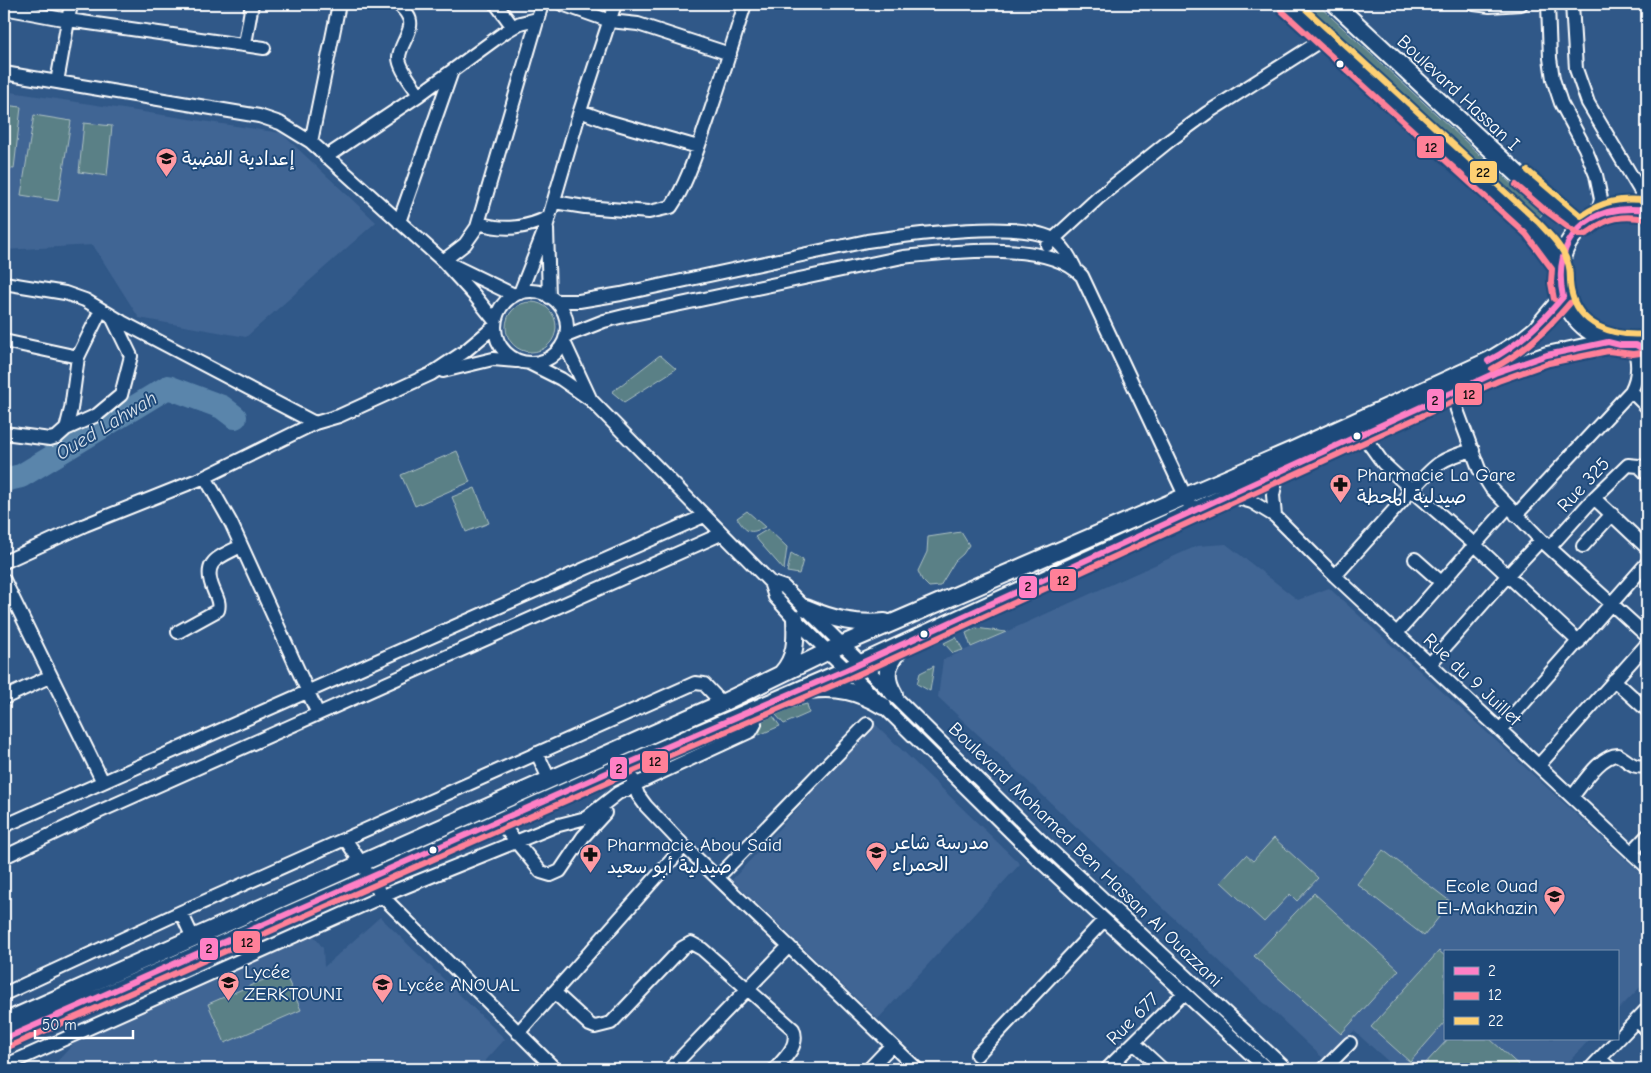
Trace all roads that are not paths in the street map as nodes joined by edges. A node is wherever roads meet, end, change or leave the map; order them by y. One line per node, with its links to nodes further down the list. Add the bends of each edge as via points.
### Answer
1 (71, 4): 18 (street)
2 (252, 4): 22 (street)
3 (339, 4): 30 (street)
4 (398, 4): 28 (street, via 410,22 399,58)
5 (496, 4): 20 (street)
6 (542, 4): 17 (street)
7 (562, 4): 19 (street)
8 (615, 4): 19 (street)
9 (745, 4): 24 (street)
10 (1287, 4): 21 (main road)
11 (1335, 4): 40 (main road, Boulevard Hassan I, via 1539,194)
12 (1474, 4): 13 (street)
13 (1521, 4)
14 (1548, 4): 36 (street, via 1553,79 1561,103 1596,175 1601,199)
15 (1572, 4): 34 (street, via 1576,69 1581,86)
16 (4, 8): 18 (street)
17 (537, 19): 20 (street); 39 (street)
18 (68, 20): 22 (street); 27 (street)
19 (610, 21): 24 (street, via 638,24); 29 (street)
20 (513, 27): 25 (street)
21 (1325, 38): 41 (street, via 1170,140); 46 (main road, via 1532,228)
22 (245, 44): 23 (street)
23 (264, 48)
24 (730, 54): 31 (street)
25 (452, 71): 28 (street); 38 (street)
26 (4, 73): 27 (street)
27 (57, 82): 30 (street, via 270,119)
28 (419, 95): 32 (street)
29 (580, 111): 31 (street); 33 (street)
30 (311, 142): 32 (street)
31 (698, 147): 33 (street, via 671,207 649,212)
32 (326, 158): 38 (street)
33 (554, 202): 37 (street)
34 (1647, 202)
35 (1647, 210): 36 (main road, via 1615,208)
36 (1597, 214): 40 (main road)
37 (548, 221): 39 (street, via 521,228); 49 (street); 51 (street)
38 (399, 222): 44 (street)
39 (478, 222): 44 (street, via 465,244)
40 (1581, 227): 46 (main road, via 1564,252)
41 (1052, 239): 42 (street, via 1030,232 988,230 925,233); 43 (street); 47 (street, via 1070,256)
42 (867, 241): 45 (street); 51 (street, via 620,294 579,300)
43 (1039, 254): 45 (street, via 938,253); 47 (street)
44 (443, 261): 49 (street); 54 (street)
45 (873, 263): 55 (street, via 631,314 604,321)
46 (1560, 266): 50 (main road)
47 (1075, 268): 77 (street, via 1089,288)
48 (4, 284): 52 (street, via 75,296)
49 (517, 294): 51 (street, via 530,291); 54 (street, via 498,311)
50 (1563, 297): 57 (main road, via 1573,316 1588,332); 77 (main road, via 1536,329 1506,352 1307,444)
51 (552, 299): 55 (street, via 562,308 565,317)
52 (101, 310): 53 (street); 59 (street)
53 (112, 317): 66 (street); 67 (street, via 131,356 121,395 98,415)
54 (495, 324): 60 (street, via 501,348 509,356); 61 (street, via 464,352)
55 (565, 339): 60 (street, via 550,358); 64 (street)
56 (4, 340): 59 (street)
57 (1608, 342): 58 (main road); 63 (main road, via 1529,360)
58 (1641, 346): 62 (street, via 1636,355 1638,367)
59 (78, 357): 67 (street)
60 (524, 362): 61 (street, via 493,359); 64 (street, via 561,379)
61 (431, 374): 66 (street, via 339,416)
62 (1631, 391): 65 (street); 78 (street)
63 (1453, 392): 69 (main road); 70 (street)
64 (591, 400): 80 (street)
65 (1647, 407)
66 (315, 423): 73 (street)
67 (66, 429): 68 (street, via 50,439)
68 (4, 433)
69 (1362, 434): 71 (main road); 74 (street, via 1383,463)
70 (1473, 450): 74 (street, via 1441,461); 78 (street, via 1485,481)
71 (1278, 472): 75 (main road); 81 (street, via 1273,495)
72 (1647, 474): 76 (street, Rue 325, via 1639,466 1628,464)
73 (204, 477): 85 (street); 89 (street)
74 (1412, 490): 83 (street); 92 (street)
75 (1228, 496): 77 (main road); 81 (street, Rue du 9 Juillet, via 1252,502)
76 (1594, 498): 79 (street); 84 (street, Rue 325)
77 (1189, 504): 97 (main road); 101 (main road)
78 (1512, 511): 83 (street); 84 (street)
79 (1612, 514): 86 (street); 87 (street)
80 (704, 516): 82 (street); 112 (street)
81 (1275, 516): 92 (street, Rue du 9 Juillet)
82 (721, 534): 96 (street, via 770,582 774,597); 119 (street)
83 (1474, 544): 91 (street); 94 (street)
84 (1545, 544): 91 (street, Rue 325); 95 (street)
85 (241, 546): 98 (street, via 215,559 210,565 209,576 219,604 218,610); 112 (street)
86 (1583, 546)
87 (1647, 548)
88 (1415, 559): 94 (street)
89 (4, 562)
90 (1647, 563): 95 (street)
91 (1508, 575): 102 (street); 107 (street, Rue 325)
92 (1335, 576): 99 (street, Rue du 9 Juillet)
93 (4, 580): 110 (street)
94 (1441, 582): 99 (street)
95 (1611, 604): 100 (street); 102 (street)
96 (801, 614): 97 (main road, via 823,615 854,623); 103 (street, Boulevard Mohamed Ben Hassan Al Ouazzani); 105 (street, Boulevard Mohamed Ben Hassan Al Ouazzani); 109 (main road, via 792,659)
97 (897, 621): 103 (main road)
98 (178, 632)
99 (1397, 633): 107 (street, Rue du 9 Juillet)
100 (1647, 636)
101 (908, 642): 106 (main road); 115 (main road, via 893,657 889,667)
102 (1579, 642): 121 (street)
103 (843, 644): 105 (main road); 106 (street, Boulevard Mohamed Ben Hassan Al Ouazzani)
104 (1647, 644): 111 (street)
105 (827, 652): 108 (street, Boulevard Mohamed Ben Hassan Al Ouazzani); 109 (main road)
106 (862, 663): 108 (main road); 115 (street, Boulevard Mohamed Ben Hassan Al Ouazzani)
107 (1430, 664): 121 (street, Rue du 9 Juillet)
108 (846, 670): 113 (main road); 115 (street, Boulevard Mohamed Ben Hassan Al Ouazzani)
109 (781, 674): 116 (main road)
110 (51, 676): 114 (street); 127 (street)
111 (1614, 680): 118 (street); 124 (street)
112 (307, 691): 119 (street); 127 (street)
113 (792, 692): 115 (main road, via 840,688); 117 (main road)
114 (4, 698)
115 (889, 700): 146 (street, Boulevard Mohamed Ben Hassan Al Ouazzani, via 1037,858); 173 (street, Boulevard Mohamed Ben Hassan Al Ouazzani)
116 (722, 703): 122 (street, via 704,684 696,683); 126 (main road)
117 (753, 710): 123 (main road); 128 (street, via 755,724 750,731)
118 (1647, 710)
119 (318, 714): 139 (street)
120 (867, 724): 142 (street)
121 (1500, 730): 124 (street, Rue du 9 Juillet)
122 (537, 753): 126 (street); 135 (street)
123 (627, 764): 128 (street); 130 (main road)
124 (1539, 765): 129 (street, Rue du 9 Juillet)
125 (1647, 765): 129 (street, via 1637,767 1618,755 1610,756 1600,763)
126 (549, 779): 140 (main road)
127 (103, 782): 132 (street)
128 (634, 785): 131 (street, via 586,818); 134 (street); 137 (street, via 640,801)
129 (1572, 797): 138 (street, Rue du 9 Juillet)
130 (499, 821): 136 (street); 143 (main road)
131 (571, 822): 134 (street); 136 (street)
132 (4, 826)
133 (1647, 836): 138 (street)
134 (583, 837): 136 (street, via 560,871 551,875 541,872)
135 (345, 839): 140 (street); 145 (street)
136 (514, 842): 144 (street)
137 (684, 846): 142 (street); 150 (street)
138 (1632, 852): 141 (street, Rue du 9 Juillet)
139 (4, 857)
140 (362, 864): 143 (street); 147 (main road)
141 (1647, 867)
142 (718, 877): 148 (street)
143 (369, 879): 144 (street); 158 (main road)
144 (383, 897): 157 (street); 164 (street)
145 (181, 912): 147 (street); 152 (street)
146 (1104, 920): 151 (street, Boulevard Mohamed Ben Hassan Al Ouazzani); 162 (street)
147 (193, 938): 155 (main road)
148 (790, 946): 149 (street); 161 (street)
149 (748, 988): 150 (street, via 692,943 682,948 611,1023 595,1027); 166 (street); 167 (street, via 795,1033 791,1050)
150 (554, 992): 157 (street)
151 (1184, 993): 159 (street, Rue 677); 172 (street, Boulevard Mohamed Ben Hassan Al Ouazzani)
152 (4, 994)
153 (1647, 1009): 154 (street)
154 (1637, 1020): 156 (street); 163 (street)
155 (4, 1022)
156 (1647, 1030)
157 (518, 1034): 165 (street)
158 (4, 1039)
159 (1134, 1043): 170 (street, Rue 677); 171 (street)
160 (1350, 1043): 174 (street)
161 (892, 1045): 168 (street); 169 (street)
162 (977, 1055)
163 (1600, 1059): 175 (street); 176 (street)
164 (4, 1066)
165 (555, 1069)
166 (670, 1069)
167 (775, 1069)
168 (869, 1069)
169 (917, 1069)
170 (1107, 1069)
171 (1162, 1069)
172 (1267, 1069)
173 (1286, 1069)
174 (1324, 1069)
175 (1590, 1069)
176 (1611, 1069)

